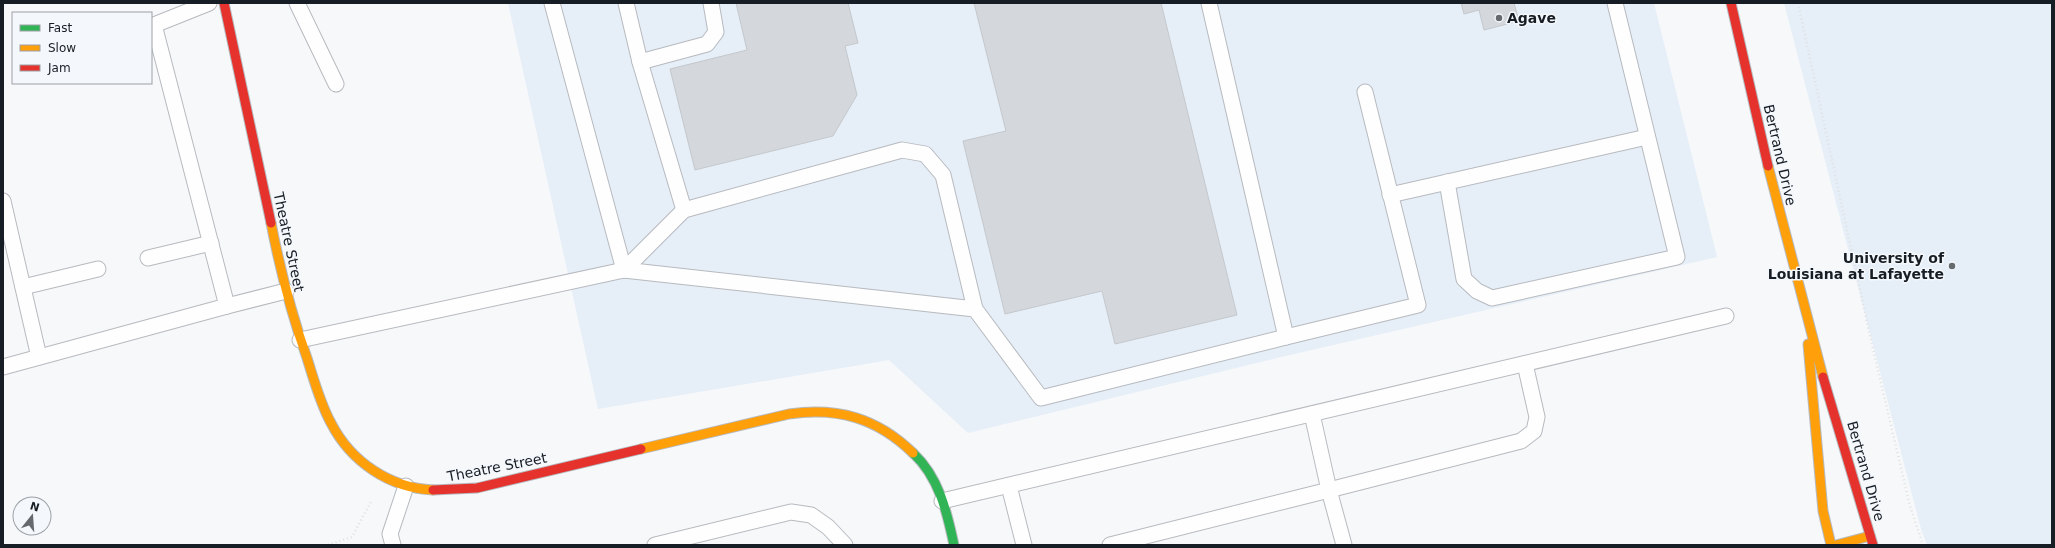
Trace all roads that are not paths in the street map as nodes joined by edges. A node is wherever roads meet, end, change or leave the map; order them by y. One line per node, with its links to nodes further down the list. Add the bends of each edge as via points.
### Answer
1 (209, 3): 18 (lane, via 154,25)
2 (224, 3): 23 (street, Theatre Street)
3 (297, 3): 11 (lane)
4 (552, 3): 21 (lane)
5 (626, 3): 10 (lane)
6 (711, 3): 10 (lane, via 716,32 707,44)
7 (1209, 3): 28 (lane)
8 (1615, 3): 13 (lane)
9 (1731, 3): 26 (street, Bertrand Drive)
10 (640, 62): 17 (lane)
11 (336, 84)
12 (1365, 92): 15 (lane)
13 (1647, 137): 14 (lane); 14 (lane, via 1677,257 1492,298 1477,291 1464,279)
14 (1447, 182): 15 (lane)
15 (1390, 195): 28 (lane, via 1418,305)
16 (3, 201): 22 (lane)
17 (684, 210): 21 (lane); 25 (lane, via 902,150 925,154 943,175)
18 (211, 243): 19 (lane); 24 (lane)
19 (148, 258)
20 (98, 269): 22 (lane)
21 (624, 270): 25 (lane); 29 (lane)
22 (23, 287): 30 (lane)
23 (286, 291): 24 (lane); 29 (street, Theatre Street)
24 (227, 306): 30 (lane)
25 (975, 309): 28 (lane, via 1041,398)
26 (1805, 313): 38 (street, Bertrand Drive); 46 (street, Bertrand Drive, via 1823,511)
27 (1726, 316): 31 (lane)
28 (1286, 337)
29 (300, 340): 34 (street, Theatre Street, via 325,414 338,437 352,454 369,468)
30 (39, 357): 32 (lane)
31 (1525, 364): 33 (lane); 36 (lane, via 1536,417 1534,431 1521,441)
32 (3, 367)
33 (1312, 414): 35 (lane); 36 (lane)
34 (406, 486): 37 (street, Theatre Street, via 442,492 476,488 789,414 814,411 842,413 888,431 908,446 925,466 938,488); 39 (lane, via 390,534)
35 (1009, 486): 37 (lane); 43 (lane)
36 (1330, 490): 44 (lane); 45 (lane)
37 (942, 501): 42 (street, Theatre Street)
38 (1872, 541): 47 (street)
39 (392, 545)
40 (655, 545): 41 (lane, via 791,512 811,515 828,527)
41 (845, 545)
42 (954, 545)
43 (1024, 545)
44 (1110, 545)
45 (1344, 545)
46 (1831, 545)
47 (1836, 545)

